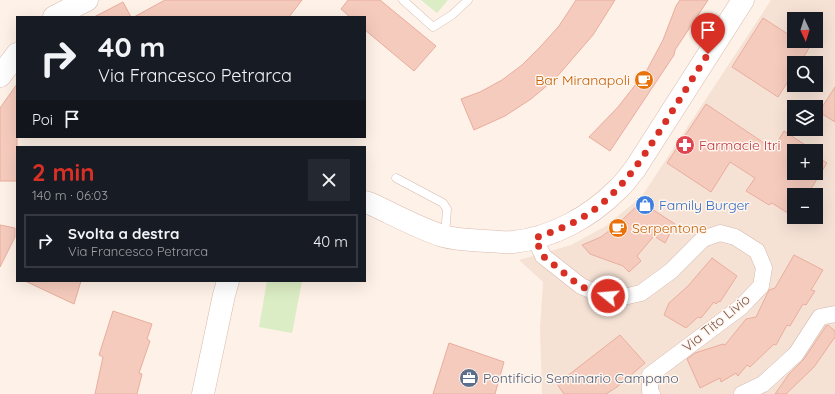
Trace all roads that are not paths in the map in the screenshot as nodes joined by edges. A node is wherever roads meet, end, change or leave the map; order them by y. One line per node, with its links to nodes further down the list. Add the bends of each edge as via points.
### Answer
1 (87, 0): 5 (street)
2 (403, 0): 3 (lane, via 433,27 452,15)
3 (468, 0)
4 (743, 0): 11 (street, via 635,169 618,189 595,209 577,220)
5 (56, 16)
6 (16, 55): 7 (street)
7 (0, 76)
8 (396, 178): 10 (lane, via 443,202 447,209)
9 (366, 202): 10 (street)
10 (445, 237): 11 (street, via 512,242)
11 (535, 238): 15 (street, Via Tito Livio, via 543,256 580,286 596,293 620,298 641,293 671,271 703,239 720,233 735,236 757,251 764,268 761,286 741,307 650,375)
12 (228, 282): 14 (street)
13 (835, 314): 16 (street, via 820,317 796,354 763,384)
14 (203, 394)
15 (652, 394)
16 (742, 394)

